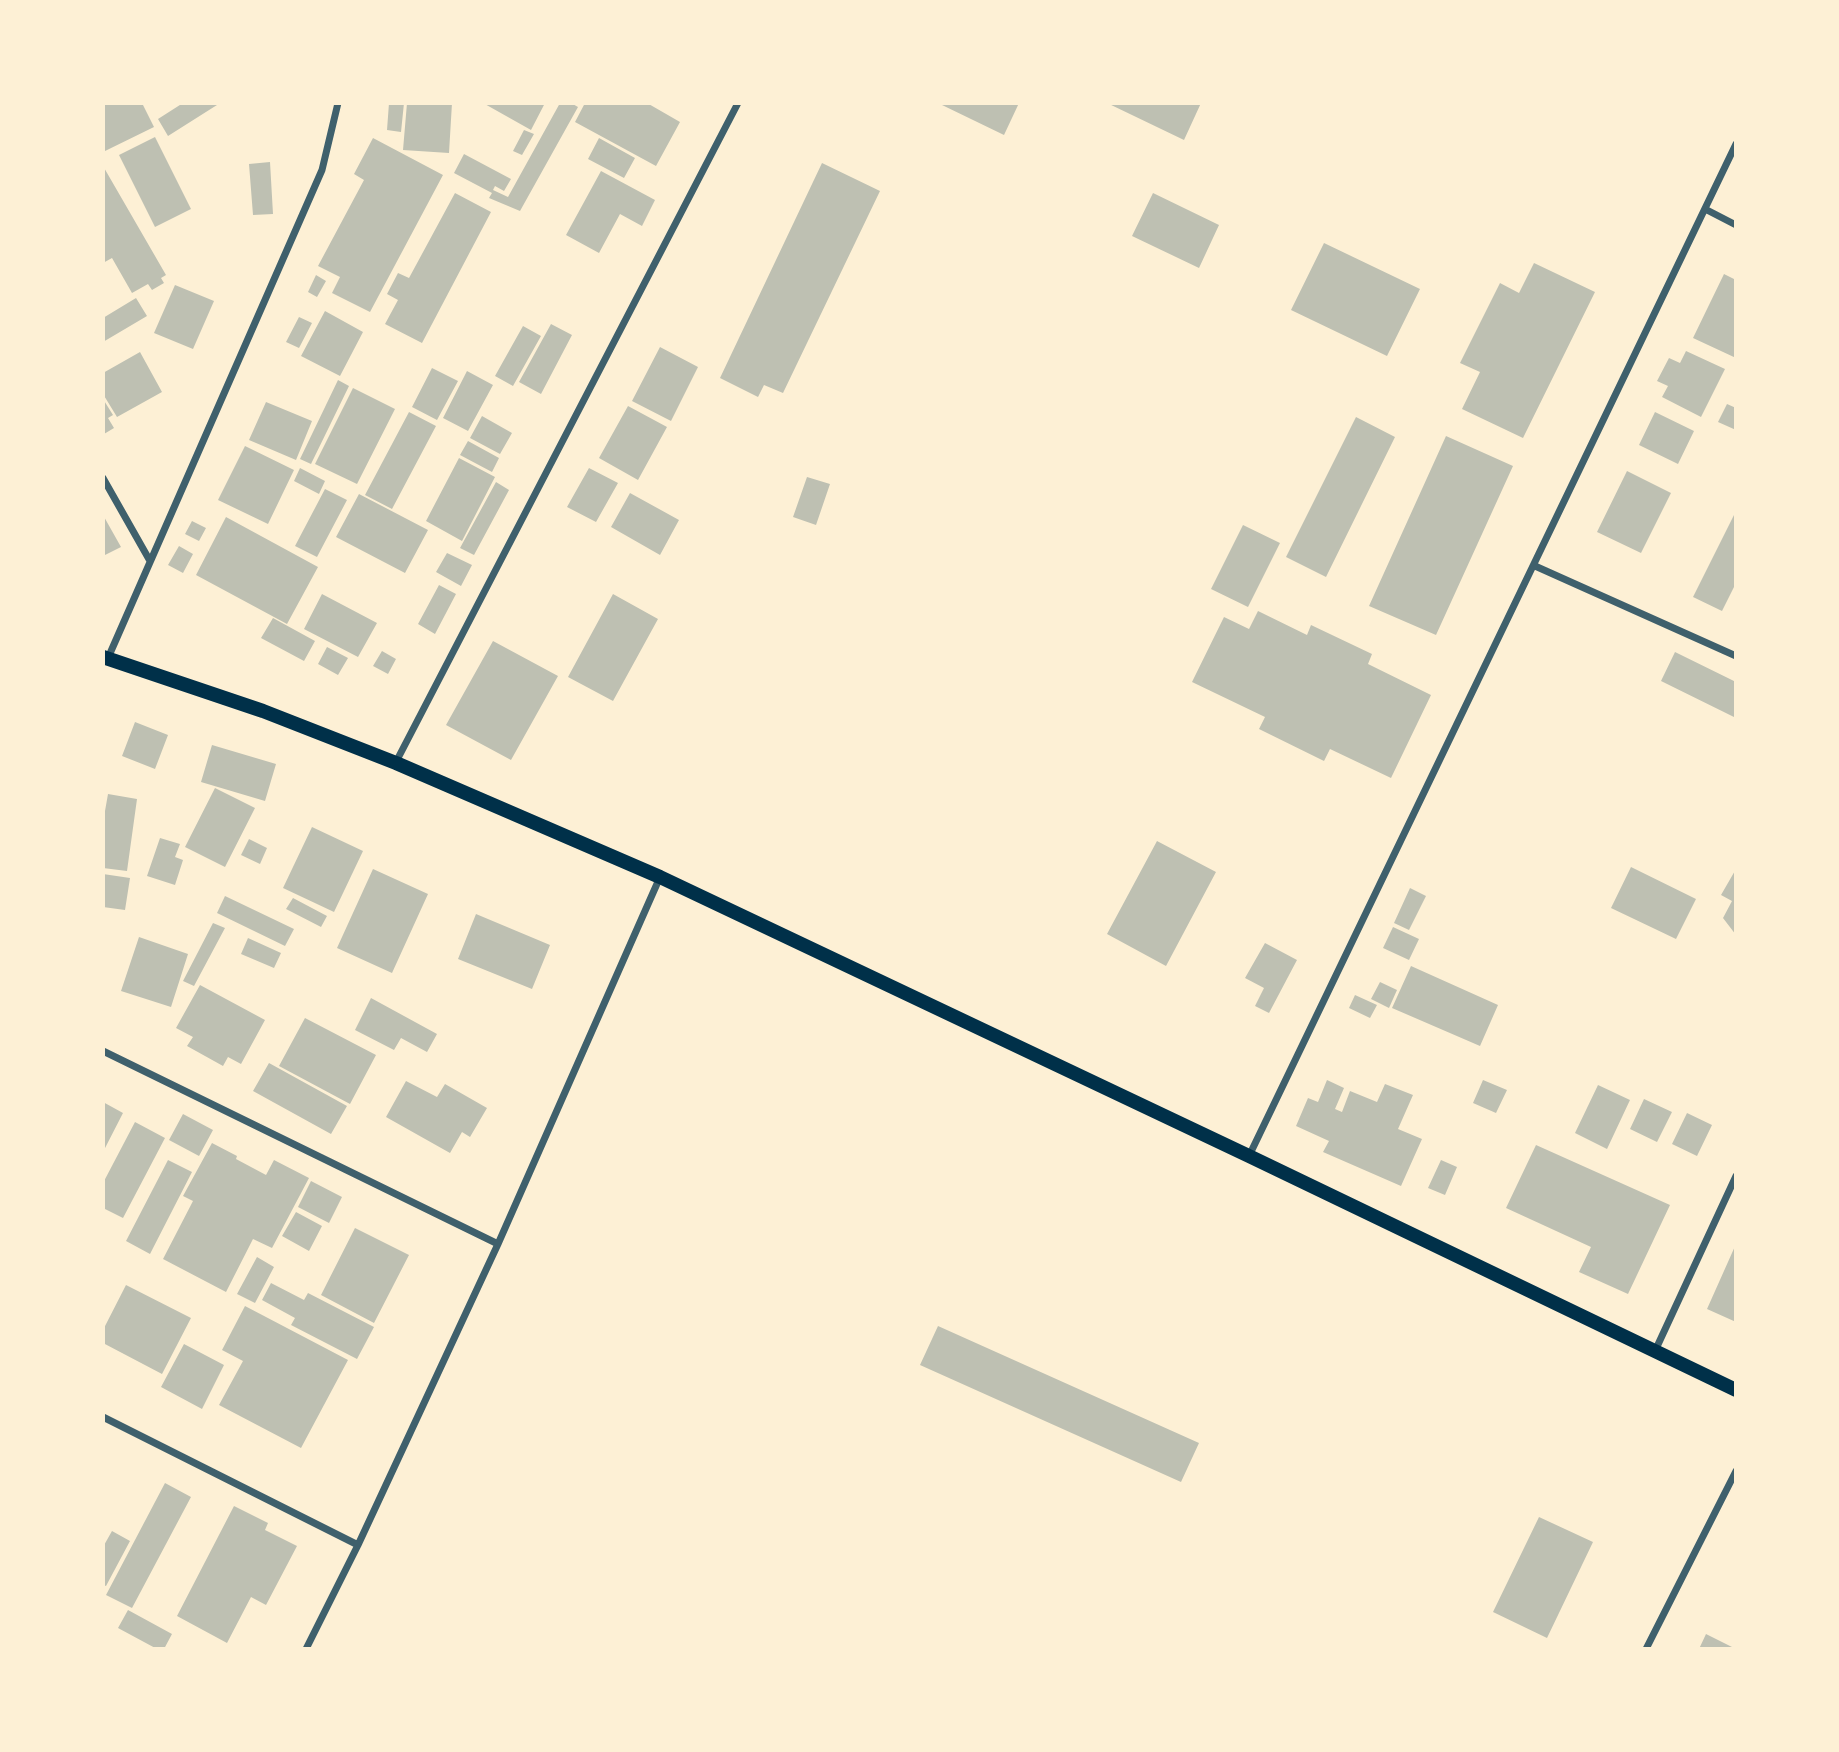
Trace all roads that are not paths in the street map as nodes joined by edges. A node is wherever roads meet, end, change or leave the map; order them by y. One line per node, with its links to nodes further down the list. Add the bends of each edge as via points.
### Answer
1 (338, 103): 7 (street, via 322,170)
2 (738, 103): 11 (street)
3 (1736, 144): 4 (street)
4 (1705, 209): 5 (street); 8 (street)
5 (1736, 225)
6 (103, 478): 7 (street)
7 (150, 561): 10 (street)
8 (1535, 566): 9 (street); 14 (street)
9 (1736, 656)
10 (106, 657): 11 (main road)
11 (396, 763): 12 (main road)
12 (660, 877): 14 (main road); 16 (street)
13 (103, 1051): 16 (street)
14 (1249, 1156): 17 (main road)
15 (1736, 1176): 17 (street)
16 (498, 1244): 21 (street)
17 (1655, 1351): 18 (main road)
18 (1736, 1390)
19 (103, 1417): 21 (street)
20 (1736, 1471): 23 (street)
21 (358, 1545): 22 (street)
22 (306, 1649)
23 (1646, 1649)

